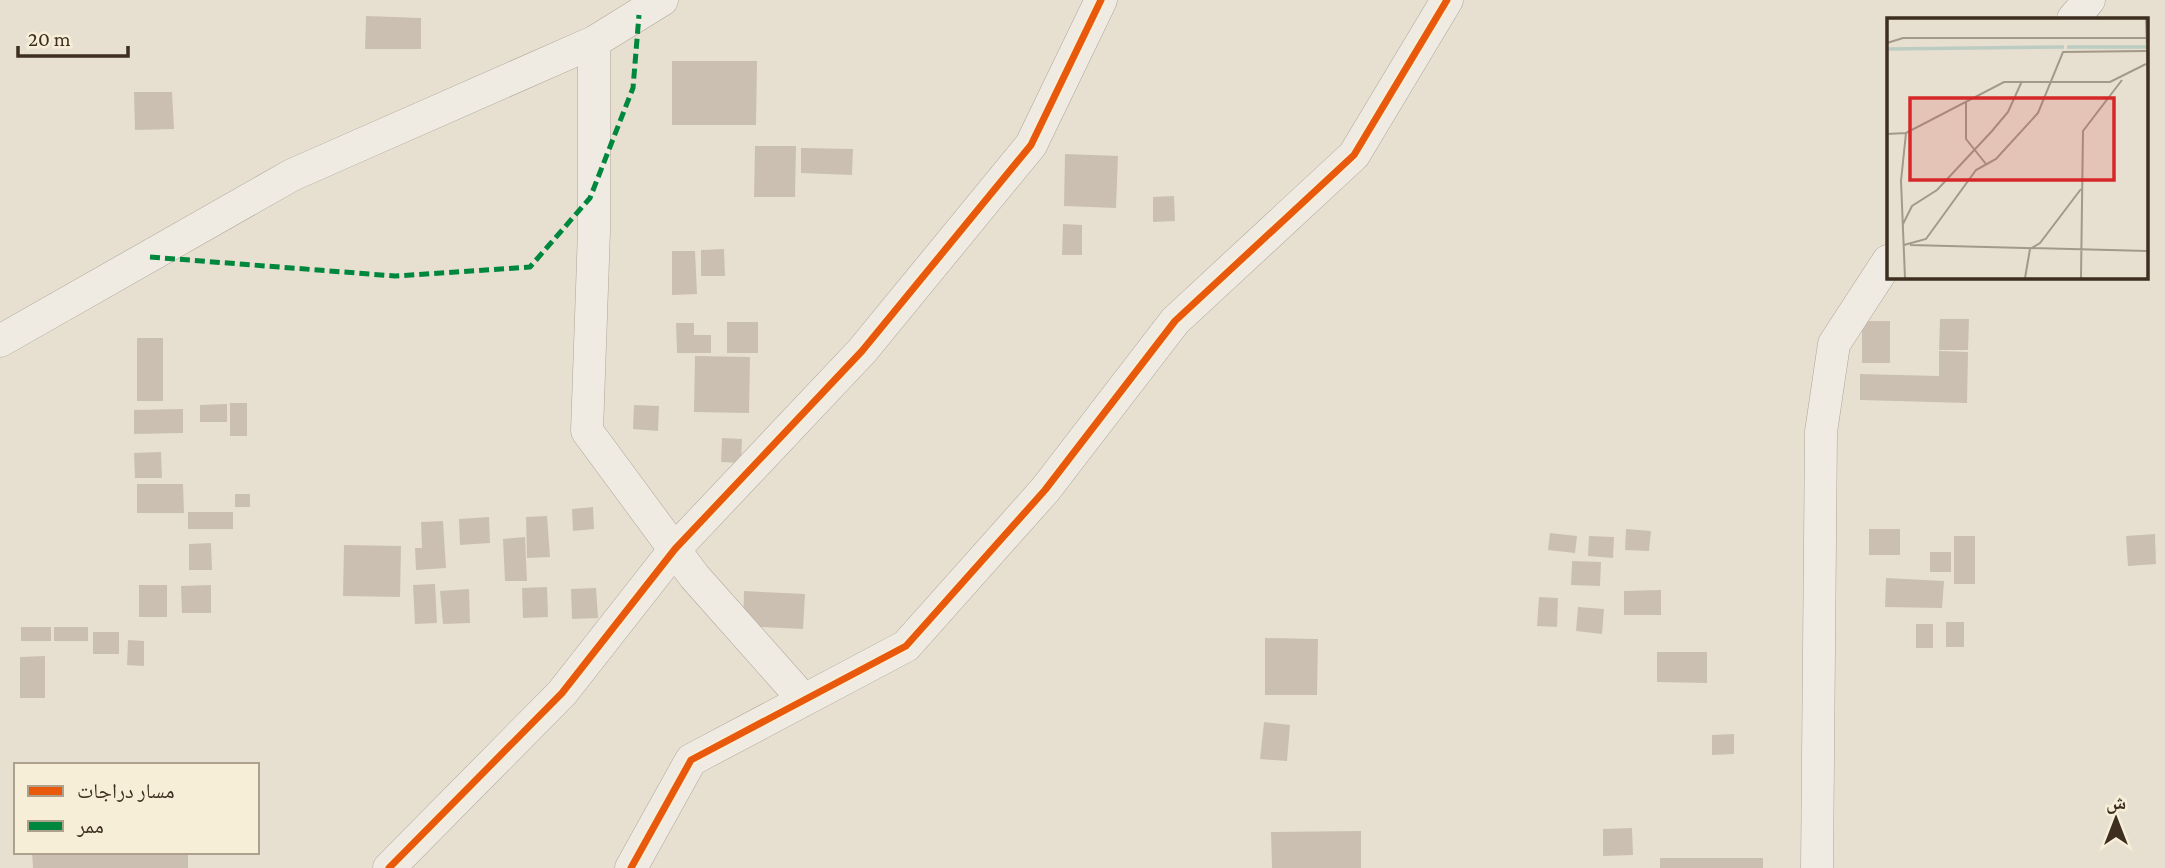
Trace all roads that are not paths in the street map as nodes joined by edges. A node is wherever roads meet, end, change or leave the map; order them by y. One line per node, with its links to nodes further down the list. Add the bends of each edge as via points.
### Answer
1 (662, 0): 6 (street)
2 (1101, 0): 9 (street, via 1031,145 862,351)
3 (1447, 0): 10 (street, via 1354,155 1175,321 1045,489 906,646)
4 (2089, 0): 5 (street)
5 (2074, 18)
6 (594, 41): 8 (street, via 292,175); 9 (street, via 587,431)
7 (1887, 263): 13 (street, via 1834,344 1821,432)
8 (0, 341)
9 (675, 549): 10 (street); 11 (street, via 562,693)
10 (804, 700): 12 (street, via 691,760)
11 (389, 868)
12 (631, 868)
13 (1817, 868)

